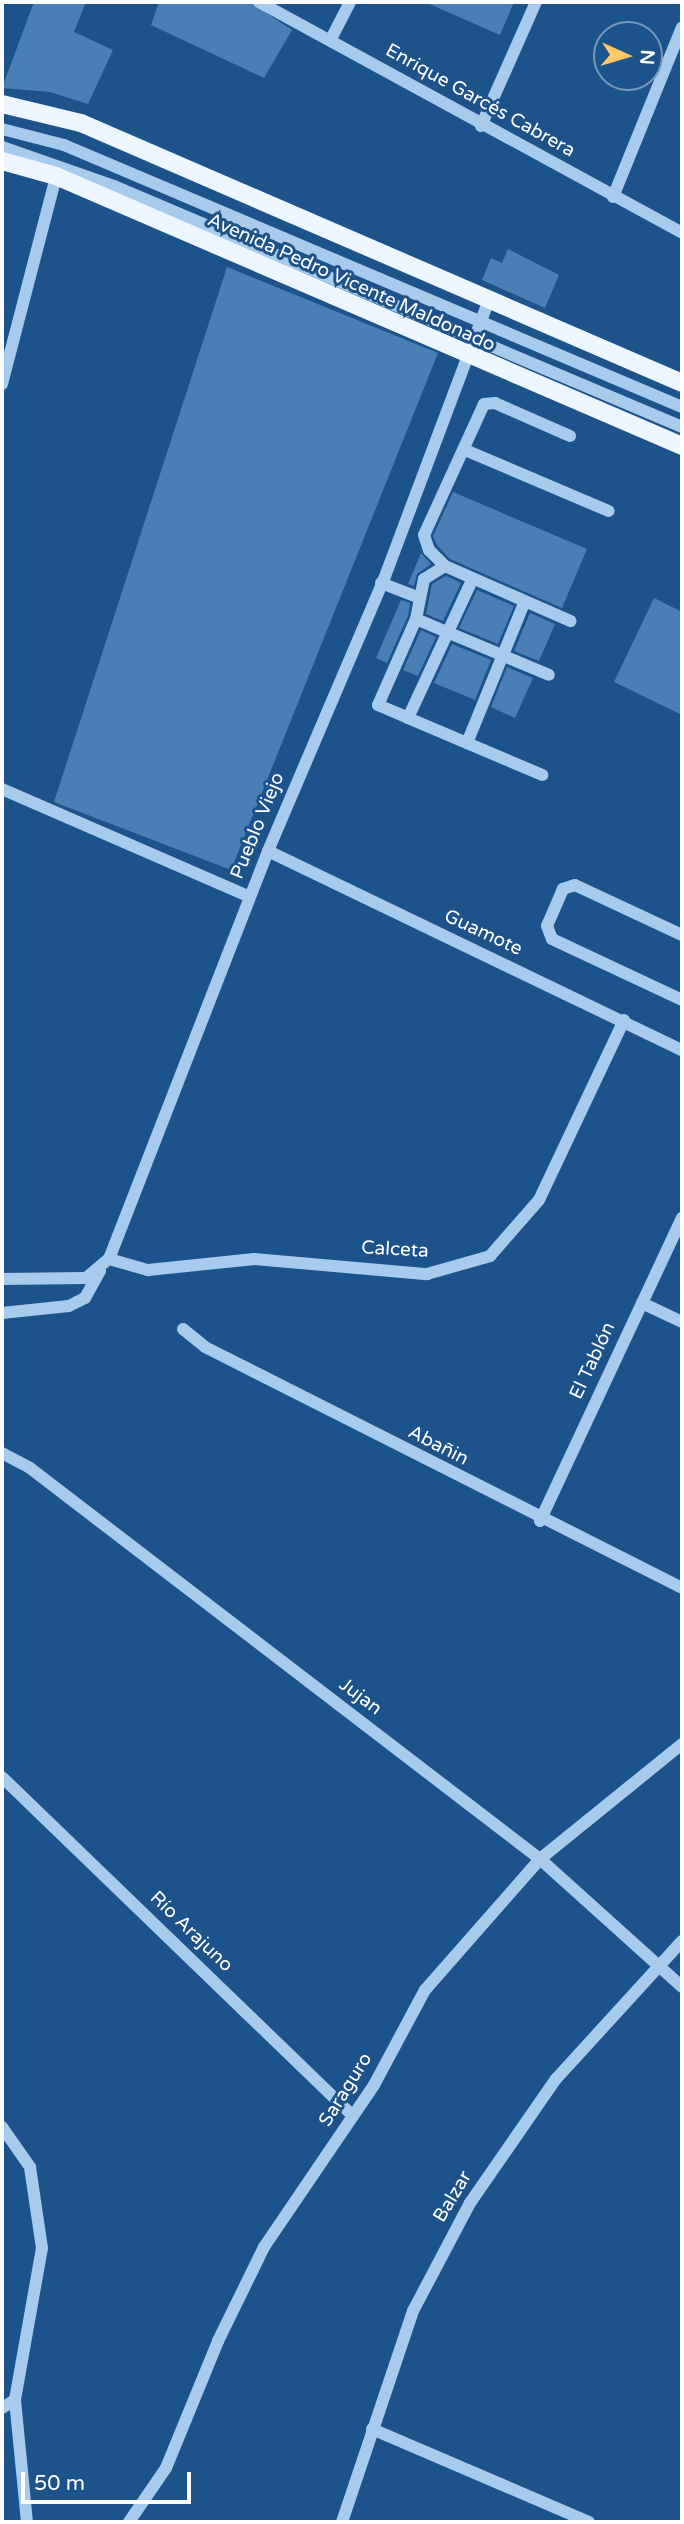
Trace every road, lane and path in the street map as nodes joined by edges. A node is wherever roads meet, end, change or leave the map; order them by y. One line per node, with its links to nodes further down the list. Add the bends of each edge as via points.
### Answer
1 (259, 2): 5 (street, Enrique Garcés Cabrera)
2 (351, 2): 5 (street)
3 (536, 2): 7 (street)
4 (682, 27): 12 (street)
5 (331, 39): 7 (street, Enrique Garcés Cabrera)
6 (2, 104): 14 (main road, Avenida Pedro Vicente Maldonado, via 81,124)
7 (481, 126): 12 (street, Enrique Garcés Cabrera)
8 (2, 130): 15 (street, via 64,145)
9 (2, 147): 16 (street, via 114,186)
10 (2, 161): 11 (main road, Avenida Pedro Vicente Maldonado)
11 (56, 176): 17 (main road, Avenida Pedro Vicente Maldonado); 19 (street)
12 (613, 197): 13 (street, Enrique Garcés Cabrera)
13 (682, 233)
14 (488, 302): 15 (street, Pueblo Viejo); 18 (main road, Avenida Pedro Vicente Maldonado)
15 (482, 320): 16 (street, Pueblo Viejo); 20 (street)
16 (475, 337): 17 (street, Pueblo Viejo); 21 (street)
17 (468, 358): 23 (main road, Avenida Pedro Vicente Maldonado); 28 (street, Pueblo Viejo)
18 (682, 383)
19 (2, 384)
20 (682, 407)
21 (682, 427)
22 (570, 436): 24 (street, via 495,403 484,404)
23 (682, 446)
24 (465, 450): 25 (street); 26 (street, via 424,535 429,550)
25 (609, 511)
26 (445, 566): 27 (street); 29 (street, via 430,571)
27 (472, 580): 30 (street); 33 (street)
28 (383, 581): 29 (street); 40 (street, Pueblo Viejo)
29 (419, 593): 31 (street)
30 (526, 601): 32 (street); 34 (street)
31 (416, 619): 33 (street); 36 (street, via 378,705)
32 (570, 621)
33 (450, 631): 34 (street); 36 (street)
34 (501, 655): 35 (street); 37 (street)
35 (549, 675)
36 (408, 718): 37 (street)
37 (467, 743): 38 (street)
38 (542, 775)
39 (2, 789): 41 (street)
40 (268, 851): 41 (street, Pueblo Viejo); 44 (street, Guamote)
41 (250, 897): 47 (street, Pueblo Viejo)
42 (682, 935): 43 (street, via 575,884 562,889 547,926 552,939)
43 (682, 1000)
44 (624, 1020): 45 (street, Guamote); 47 (street, Calceta, via 539,1200 490,1256 427,1274 254,1259 148,1270)
45 (682, 1050)
46 (682, 1218): 50 (street, El Tablón)
47 (109, 1259): 48 (street, Pueblo Viejo)
48 (100, 1271): 49 (street, via 86,1278); 51 (street, via 85,1298 69,1306)
49 (2, 1279)
50 (642, 1303): 52 (street); 55 (street, El Tablón)
51 (2, 1313)
52 (682, 1322)
53 (183, 1329): 55 (street, Abañin, via 205,1347)
54 (2, 1453): 59 (street, Jujan, via 30,1468)
55 (540, 1521): 56 (street, Abañin)
56 (682, 1588)
57 (682, 1744): 59 (street, Saraguro)
58 (2, 1777): 63 (street, Río Arajuno)
59 (540, 1859): 61 (street, Jujan); 63 (street, Saraguro, via 425,1990)
60 (682, 1941): 61 (street, Balzar)
61 (658, 1964): 62 (street, Jujan); 67 (street, Balzar, via 556,2079 470,2203 413,2311)
62 (682, 1987)
63 (353, 2116): 69 (street, Saraguro, via 264,2247 218,2341 166,2468)
64 (2, 2127): 65 (street, via 30,2167 42,2248)
65 (15, 2400): 66 (street); 68 (street)
66 (2, 2407)
67 (372, 2429): 70 (street, Balzar); 71 (street)
68 (27, 2522)
69 (129, 2522)
70 (342, 2522)
71 (589, 2522)

